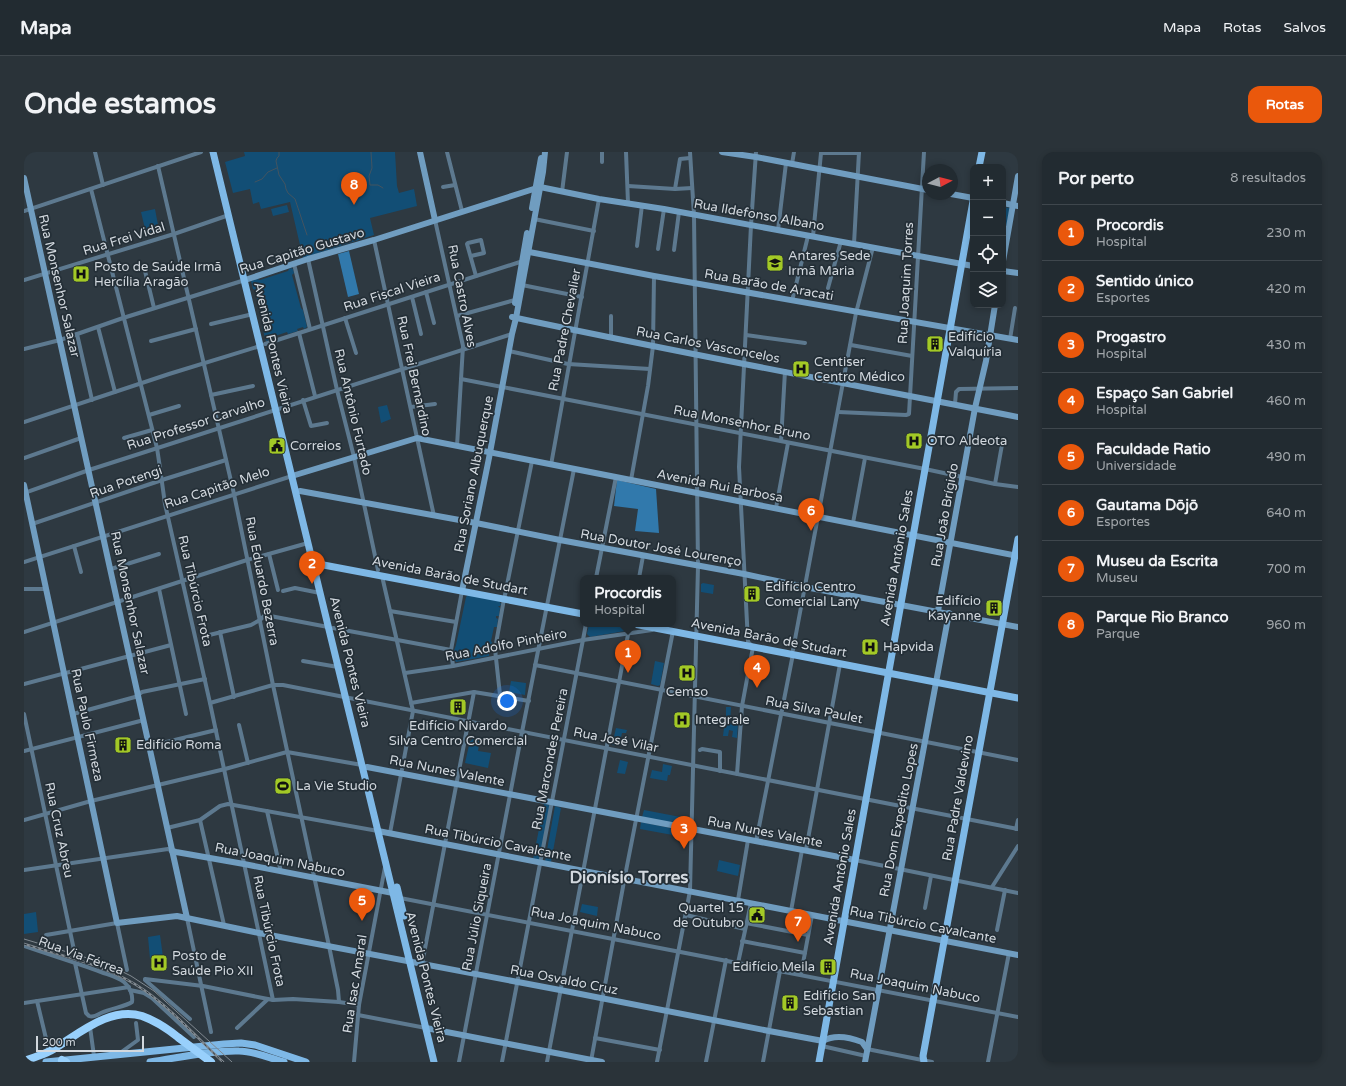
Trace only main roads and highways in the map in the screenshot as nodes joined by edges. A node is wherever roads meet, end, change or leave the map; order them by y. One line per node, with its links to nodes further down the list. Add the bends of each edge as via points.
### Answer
1 (213, 152): 6 (main road, Avenida Pontes Vieira)
2 (218, 152): 6 (main road, Avenida Pontes Vieira)
3 (982, 152): 4 (main road)
4 (980, 164)
5 (973, 200): 20 (main road, Avenida Antônio Sales)
6 (247, 280): 7 (main road, Avenida Pontes Vieira); 7 (main road, Avenida Pontes Vieira)
7 (262, 345): 8 (main road, Avenida Pontes Vieira)
8 (294, 475): 11 (main road, Avenida Pontes Vieira); 11 (main road, Avenida Pontes Vieira, via 308,543)
9 (1018, 539): 10 (main road, Rua Padre Valdevino)
10 (1016, 555): 21 (main road, Rua Padre Valdevino)
11 (316, 562): 12 (main road, Avenida Barão de Studart); 15 (main road, Avenida Pontes Vieira); 15 (main road, Avenida Pontes Vieira, via 320,594)
12 (548, 605): 13 (main road, Avenida Barão de Studart); 14 (main road, Avenida Barão de Studart)
13 (580, 610)
14 (580, 613)
15 (331, 627): 23 (main road, Avenida Pontes Vieira); 23 (main road, Avenida Pontes Vieira, via 338,667)
16 (661, 627): 18 (main road, Avenida Barão de Studart)
17 (663, 627): 18 (main road, Avenida Barão de Studart)
18 (696, 634): 19 (main road, Avenida Barão de Studart)
19 (793, 652): 20 (main road, Avenida Barão de Studart); 20 (main road, Avenida Barão de Studart, via 840,664)
20 (888, 671): 21 (main road, Avenida Barão de Studart); 38 (main road, Avenida Antônio Sales)
21 (990, 690): 22 (main road, Avenida Barão de Studart); 24 (main road, Avenida Barão de Studart); 30 (main road, Rua Padre Valdevino)
22 (1018, 693)
23 (348, 698): 25 (main road, Avenida Pontes Vieira)
24 (1018, 698)
25 (384, 832): 26 (main road, Avenida Pontes Vieira); 26 (main road, Avenida Pontes Vieira, via 386,862 393,893)
26 (416, 962): 27 (main road, Avenida Pontes Vieira)
27 (428, 1028): 36 (main road, Avenida Pontes Vieira); 37 (main road, Avenida Pontes Vieira)
28 (24, 1061): 33 (highway, bridge, via 49,1052 104,1019 134,1015 159,1023)
29 (64, 1061): 31 (main road); 35 (main road, via 119,1054 132,1049 241,1043 255,1045)
30 (924, 1061)
31 (46, 1062)
32 (150, 1062): 34 (main road, via 239,1051)
33 (211, 1062)
34 (284, 1062)
35 (306, 1062)
36 (434, 1062)
37 (439, 1062)
38 (819, 1062)

